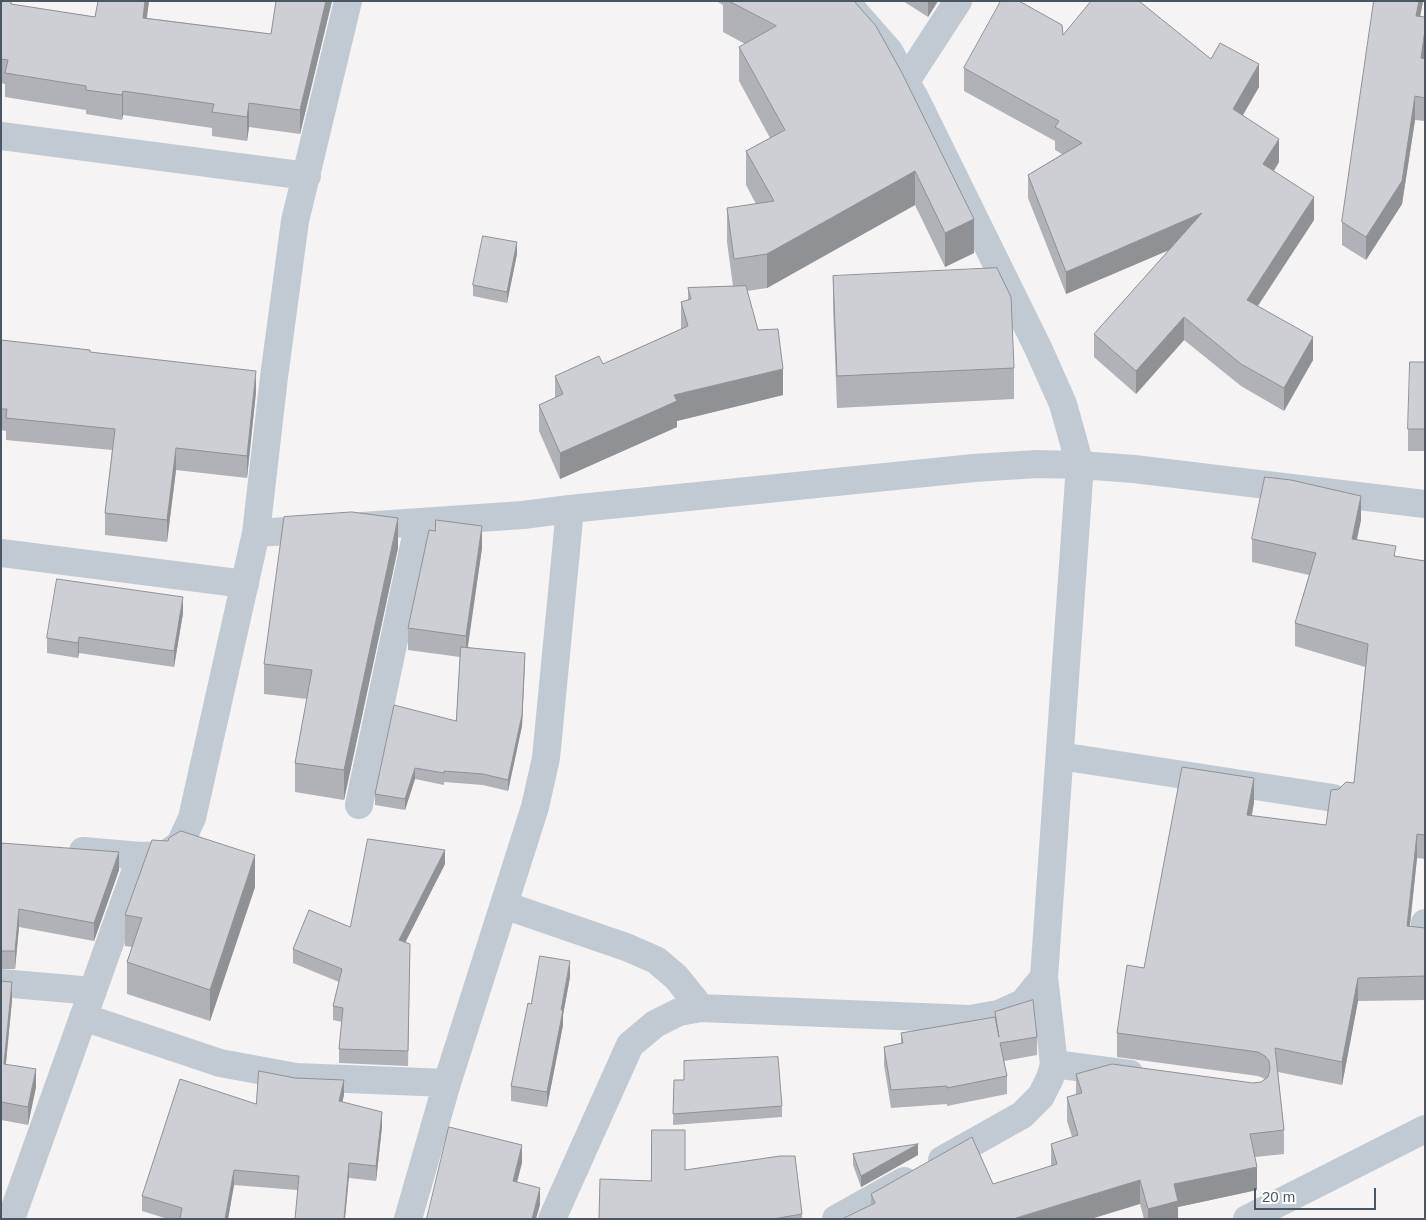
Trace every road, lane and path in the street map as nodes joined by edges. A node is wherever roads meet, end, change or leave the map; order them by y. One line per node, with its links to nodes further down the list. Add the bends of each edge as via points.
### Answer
1 (348, 1): 6 (street)
2 (845, 1): 4 (street, via 889,50)
3 (958, 1): 4 (street)
4 (906, 81): 9 (street, via 1039,350 1063,404)
5 (1, 136): 6 (street)
6 (307, 176): 8 (street, via 295,221)
7 (245, 374): 8 (street)
8 (274, 377): 13 (street)
9 (1080, 465): 10 (street); 11 (street, via 974,468); 16 (street)
10 (1425, 504)
11 (570, 509): 12 (street); 21 (street, via 546,758 535,806)
12 (419, 522): 13 (street); 18 (street)
13 (256, 533): 15 (street)
14 (1, 553): 15 (street)
15 (245, 584): 20 (street, via 192,818 180,844 164,855)
16 (1060, 756): 17 (street); 24 (street)
17 (1333, 798)
18 (359, 805)
19 (61, 849): 20 (street)
20 (141, 856): 26 (street)
21 (504, 905): 27 (street, via 656,960 676,977); 31 (street)
22 (1425, 924): 23 (street)
23 (1425, 937)
24 (1044, 977): 27 (street, via 1023,1003 998,1014 970,1019); 29 (street)
25 (1, 983): 26 (street)
26 (93, 991): 28 (street)
27 (701, 1008): 36 (street, via 679,1012 655,1024 630,1045)
28 (83, 1017): 31 (street, via 220,1063 296,1077); 33 (street)
29 (1054, 1064): 30 (street); 37 (street, via 1041,1096 1022,1115)
30 (1150, 1076)
31 (446, 1083): 35 (street)
32 (1425, 1128): 38 (street)
33 (12, 1187): 34 (street)
34 (11, 1219)
35 (408, 1219)
36 (552, 1219)
37 (836, 1219)
38 (1247, 1219)

